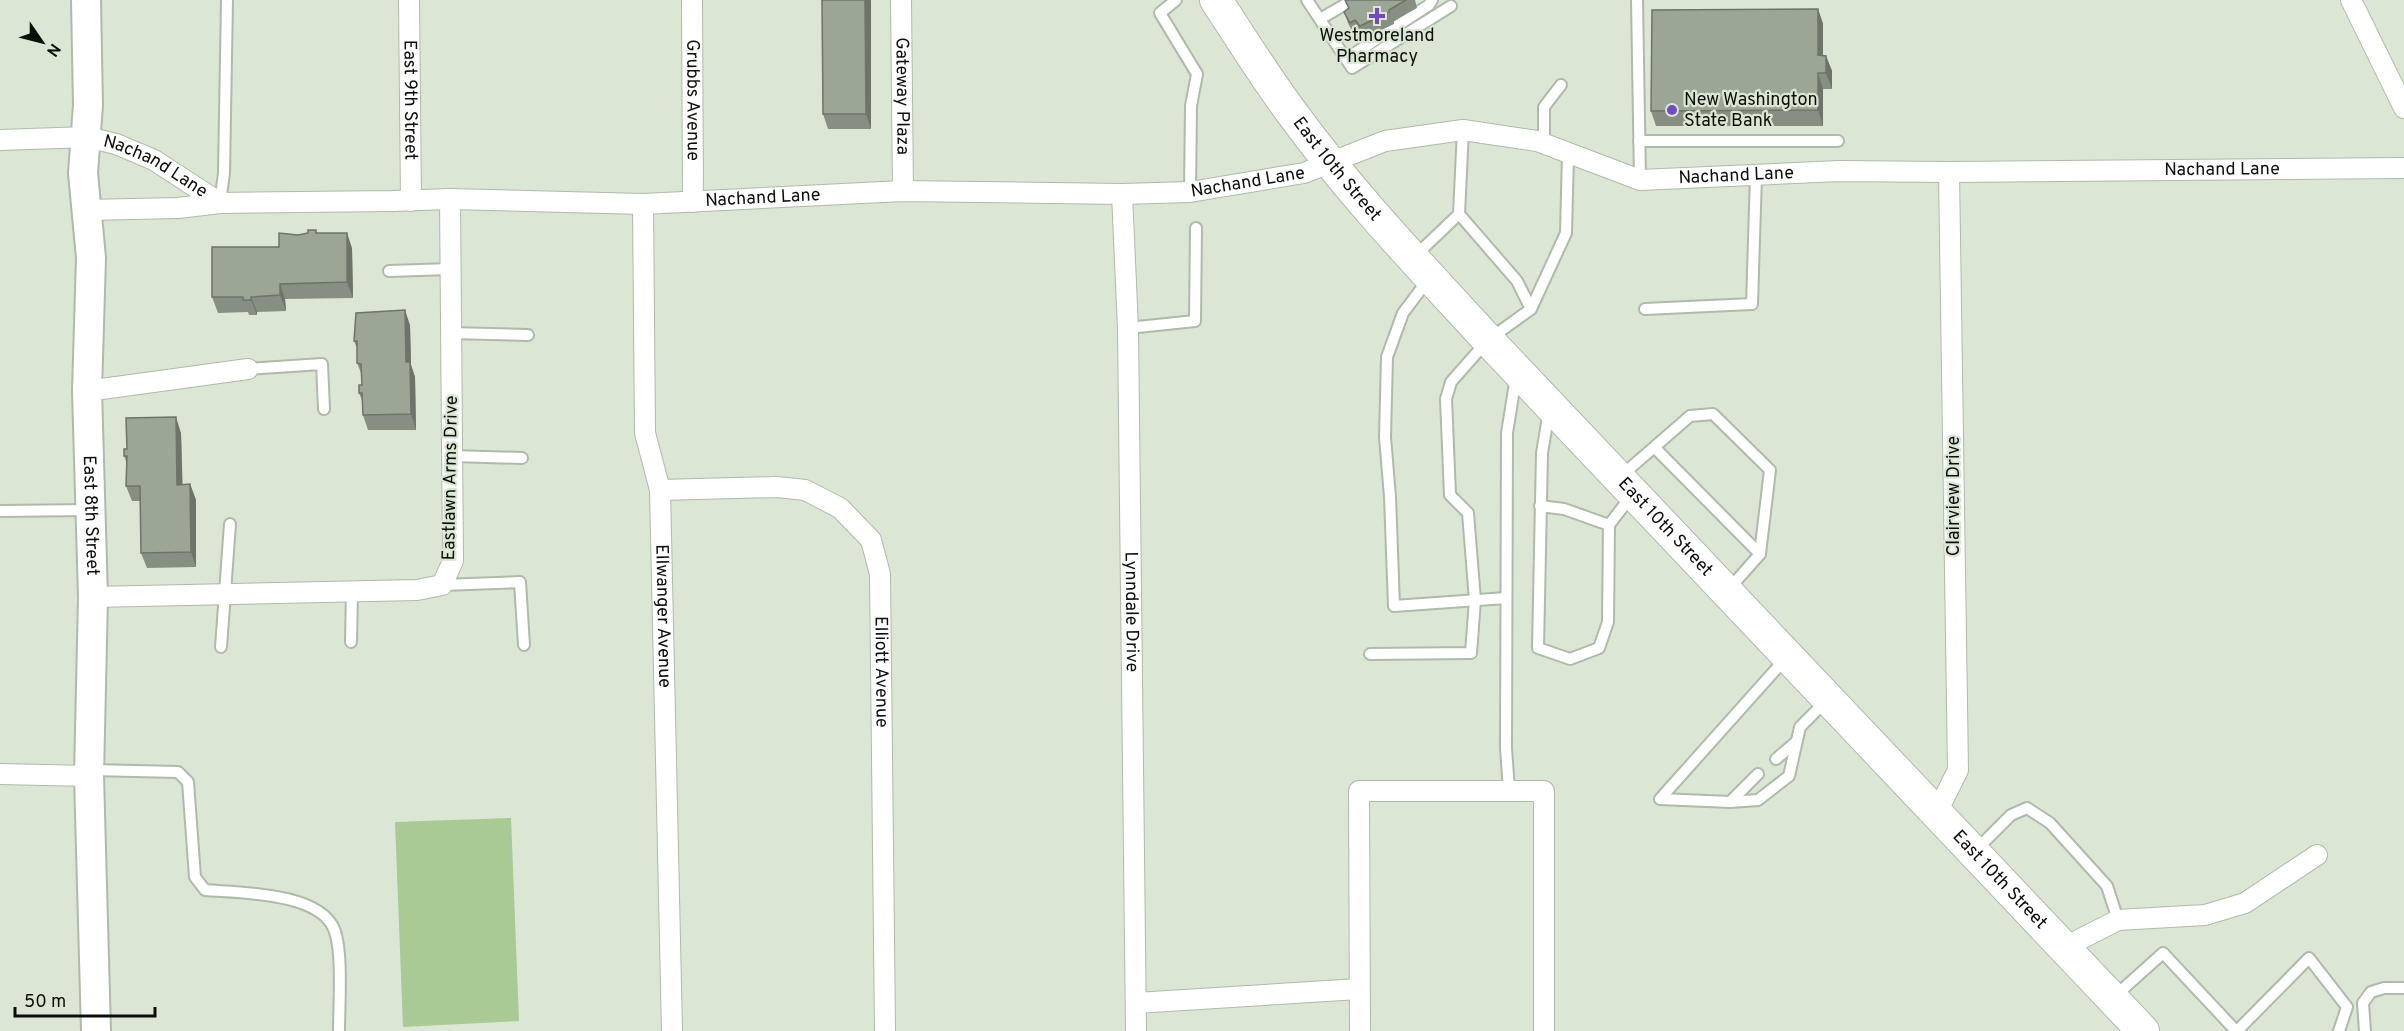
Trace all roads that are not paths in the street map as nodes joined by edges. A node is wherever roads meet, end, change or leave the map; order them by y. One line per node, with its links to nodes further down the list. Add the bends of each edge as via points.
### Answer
1 (86, 0): 19 (main road, East 8th Street)
2 (226, 0): 35 (lane, via 224,173)
3 (409, 0): 34 (street, East 9th Street)
4 (692, 0): 36 (street, Grubbs Avenue)
5 (902, 0): 30 (street, Gateway Plaza)
6 (1176, 0): 31 (lane, via 1160,13 1197,74 1191,106)
7 (1216, 0): 25 (main road, East 10th Street, via 1292,113)
8 (1307, 0): 14 (lane)
9 (1353, 0): 14 (lane)
10 (1432, 0): 15 (lane)
11 (1637, 0): 22 (lane)
12 (2351, 0): 17 (street)
13 (1451, 6): 15 (lane, via 1353,68)
14 (1320, 19): 15 (lane)
15 (1346, 59)
16 (1561, 85): 21 (lane, via 1544,107 1544,135)
17 (2404, 108)
18 (1464, 130): 21 (street, Nachand Lane); 25 (street, Nachand Lane, via 1385,141); 39 (lane)
19 (87, 137): 20 (street, Nachand Lane); 35 (street, Nachand Lane, via 146,156); 38 (main road, East 8th Street, via 83,174)
20 (0, 140)
21 (1537, 141): 24 (street, Nachand Lane)
22 (1639, 141): 23 (lane); 29 (lane)
23 (1838, 141)
24 (1568, 154): 29 (street, Nachand Lane); 44 (lane, via 1566,233)
25 (1331, 162): 31 (street, Nachand Lane, via 1304,173); 41 (main road, East 10th Street)
26 (2404, 168): 27 (street, Nachand Lane)
27 (1949, 172): 28 (street, Nachand Lane); 86 (street, Clairview Drive, via 1958,770)
28 (1756, 175): 29 (street, Nachand Lane); 45 (lane, via 1752,304)
29 (1640, 180)
30 (903, 191): 32 (street, Nachand Lane); 36 (street, Nachand Lane)
31 (1190, 192): 32 (street, Nachand Lane)
32 (1122, 194): 46 (street, Lynndale Drive)
33 (450, 199): 34 (street, Nachand Lane); 37 (street, Nachand Lane); 42 (street, Eastlawn Arms Drive)
34 (411, 201): 35 (street, Nachand Lane)
35 (220, 202): 38 (street, Nachand Lane, via 178,208)
36 (693, 202): 37 (street, Nachand Lane)
37 (643, 204): 59 (street, Ellwanger Avenue, via 645,433)
38 (87, 210): 52 (main road, East 8th Street, via 91,258)
39 (1459, 214): 41 (lane); 44 (lane, via 1517,281)
40 (1196, 228): 46 (lane, via 1195,321)
41 (1422, 267): 49 (main road, East 10th Street); 72 (lane, via 1387,357 1385,437 1394,606)
42 (451, 269): 43 (lane); 47 (street, Eastlawn Arms Drive)
43 (389, 271)
44 (1531, 309): 49 (lane)
45 (1645, 309)
46 (1128, 328): 94 (street, Lynndale Drive)
47 (451, 333): 48 (lane); 56 (street, Eastlawn Arms Drive)
48 (528, 334)
49 (1488, 340): 51 (main road, East 10th Street); 72 (lane, via 1451,382 1446,399 1450,495 1468,513)
50 (248, 369): 52 (street); 54 (lane, via 322,364)
51 (1517, 371): 53 (main road, East 10th Street); 71 (lane, via 1507,433)
52 (87, 391): 61 (main road, East 8th Street)
53 (1550, 405): 58 (main road, East 10th Street); 60 (lane, via 1542,453)
54 (324, 409)
55 (1655, 448): 58 (lane); 65 (lane); 65 (lane, via 1690,416 1713,414 1770,470)
56 (452, 456): 57 (lane); 66 (street, Eastlawn Arms Drive, via 453,561)
57 (522, 458)
58 (1626, 486): 64 (lane); 68 (main road, East 10th Street)
59 (660, 490): 97 (street, Ellwanger Avenue); 98 (street, Elliott Avenue, via 805,490 840,508 871,540 880,574)
60 (1540, 506): 64 (lane, via 1564,508); 64 (lane, via 1538,648 1570,659 1599,648 1608,622)
61 (90, 510): 62 (lane); 70 (main road, East 8th Street)
62 (0, 511)
63 (230, 524): 69 (lane)
64 (1609, 525)
65 (1760, 554): 68 (lane)
66 (442, 585): 67 (street, Eastlawn Arms Drive, via 417,590); 74 (lane, via 520,582)
67 (352, 590): 69 (street, Eastlawn Arms Drive); 73 (lane)
68 (1726, 592): 77 (main road, East 10th Street)
69 (226, 593): 70 (street, Eastlawn Arms Drive); 75 (lane)
70 (93, 597): 81 (main road, East 8th Street)
71 (1506, 598): 72 (lane); 84 (lane)
72 (1474, 600): 76 (lane, via 1471,653)
73 (351, 642)
74 (524, 645)
75 (221, 647)
76 (1370, 654)
77 (1787, 656): 78 (main road, East 10th Street); 85 (lane, via 1660,799)
78 (1828, 699): 79 (lane, via 1800,727); 86 (main road, East 10th Street)
79 (1796, 742): 80 (lane); 85 (lane, via 1789,776 1758,800)
80 (1776, 759)
81 (89, 773): 82 (street); 95 (main road, East 8th Street); 96 (lane, via 178,772 188,782 195,876 205,890 288,899 321,912 334,928)
82 (0, 774)
83 (1758, 774): 85 (lane)
84 (1509, 790): 92 (street, via 1359,791); 101 (street, via 1544,791)
85 (1731, 802)
86 (1936, 814): 87 (main road, East 10th Street)
87 (1973, 852): 89 (lane, via 2011,815 2027,808 2050,823 2107,886); 90 (main road, East 10th Street)
88 (2317, 855): 89 (street, via 2246,903 2205,915)
89 (2118, 920): 90 (street)
90 (2063, 948): 93 (main road, East 10th Street)
91 (2404, 988): 105 (lane, via 2371,992 2363,1003)
92 (1359, 989): 94 (street); 100 (street)
93 (2112, 999): 102 (main road, East 10th Street); 103 (lane, via 2163,953)
94 (1136, 1003): 99 (street, Lynndale Drive)
95 (96, 1031)
96 (339, 1031)
97 (672, 1031)
98 (885, 1031)
99 (1136, 1031)
100 (1360, 1031)
101 (1544, 1031)
102 (2143, 1031)
103 (2237, 1031): 104 (lane, via 2309,958 2347,1007)
104 (2339, 1031)
105 (2365, 1031)

